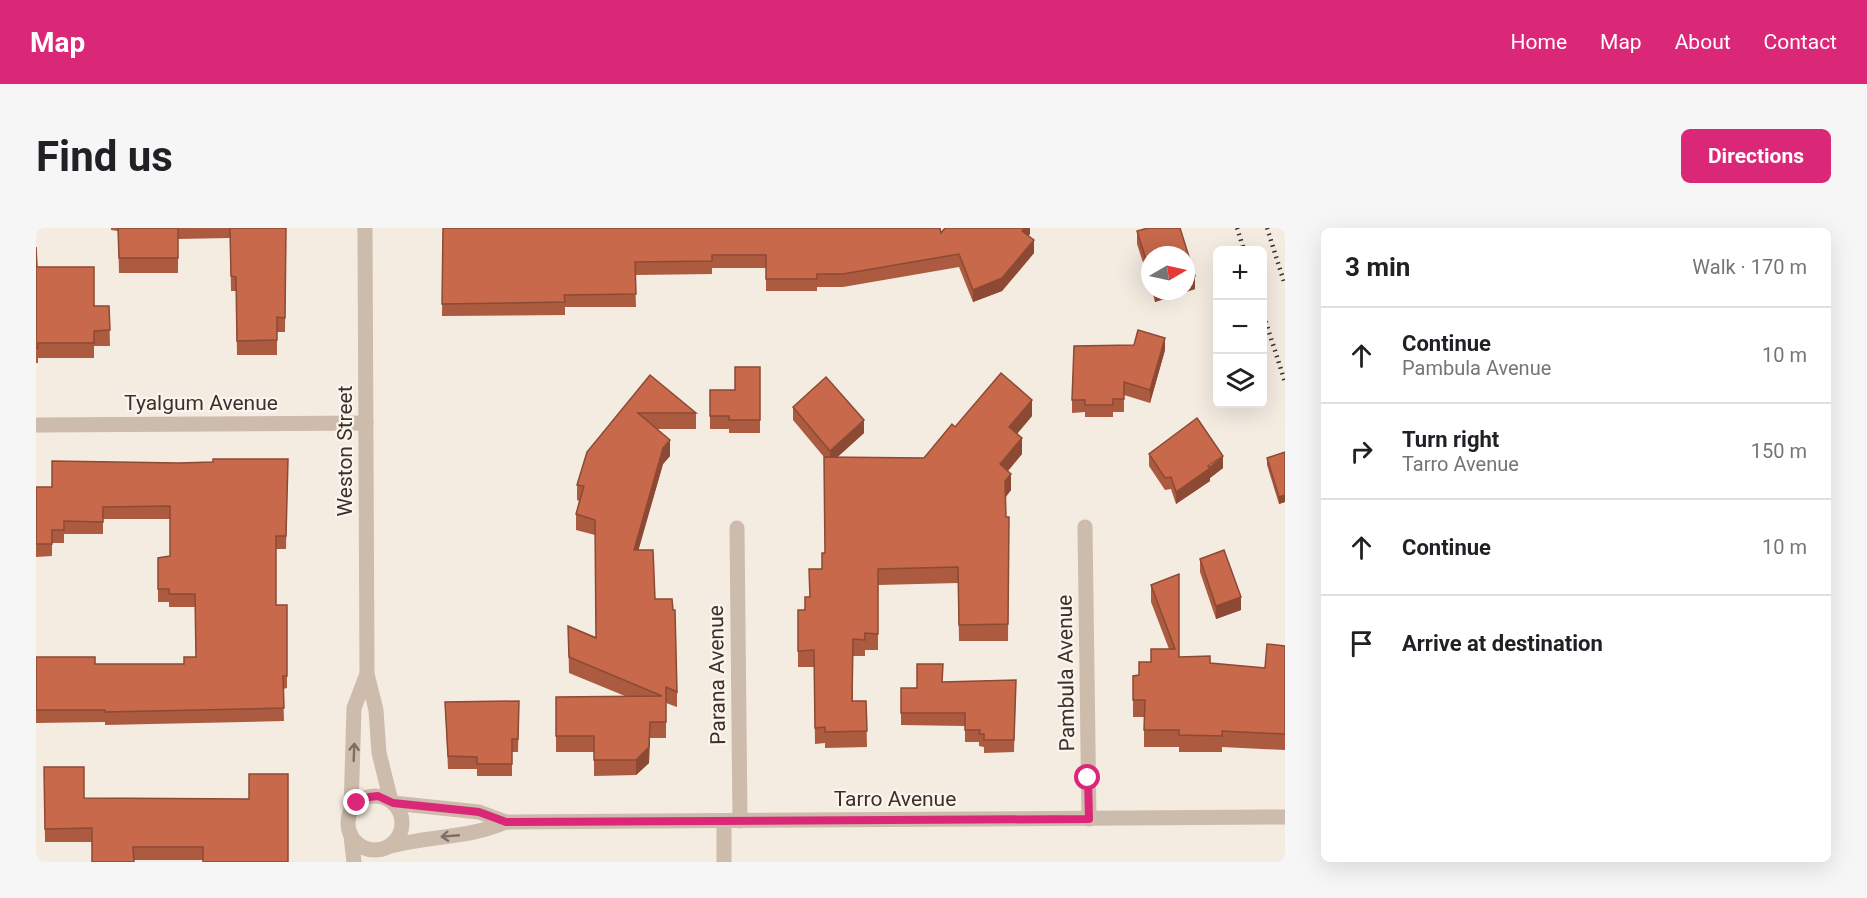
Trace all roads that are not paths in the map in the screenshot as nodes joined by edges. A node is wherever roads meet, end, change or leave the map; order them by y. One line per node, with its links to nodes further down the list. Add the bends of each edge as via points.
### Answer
1 (364, 228): 2 (street, Weston Street)
2 (366, 423): 3 (street, Tyalgum Avenue); 6 (street, Weston Street)
3 (36, 425)
4 (1085, 527): 10 (street, Pambula Avenue)
5 (737, 528): 11 (street, Parana Avenue)
6 (367, 674): 7 (street, Weston Street, via 376,710 379,753); 8 (street, Weston Street, one-way to 6, via 354,708)
7 (392, 802): 8 (street, via 369,797 360,800); 12 (street, Tarro Avenue, via 479,812); 14 (street, via 402,825 398,839)
8 (351, 811): 13 (street)
9 (1285, 817): 10 (street, Tarro Avenue)
10 (1089, 819): 11 (street, Tarro Avenue)
11 (732, 821): 12 (street, Tarro Avenue); 16 (street, Parana Avenue)
12 (506, 822): 14 (street, Tarro Avenue, one-way to 14, via 483,833 430,837)
13 (351, 837): 14 (street, via 360,847); 15 (street)
14 (387, 852)
15 (354, 862)
16 (724, 862)

